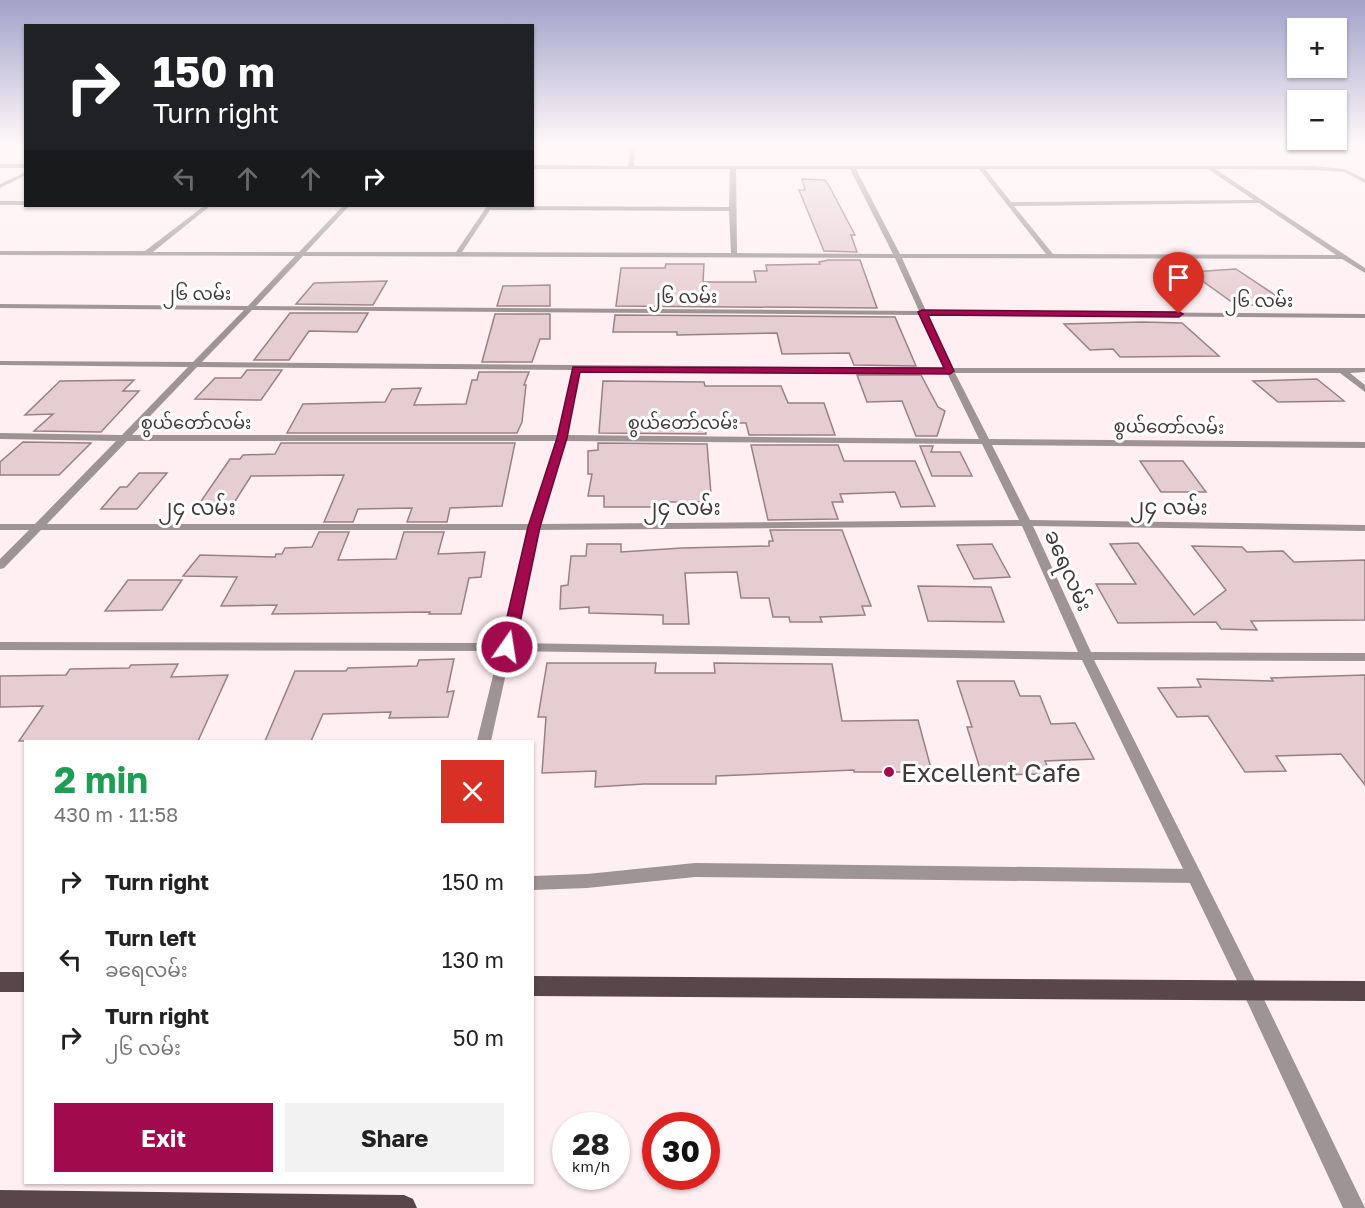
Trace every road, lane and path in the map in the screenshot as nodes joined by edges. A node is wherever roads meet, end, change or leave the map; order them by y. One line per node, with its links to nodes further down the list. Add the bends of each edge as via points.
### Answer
1 (732, 200): 11 (street)
2 (869, 200): 18 (street, ခရေလမ်း)
3 (1008, 200): 7 (street)
4 (1257, 202): 7 (street); 19 (street)
5 (0, 203): 6 (street)
6 (24, 203)
7 (1011, 204): 17 (street)
8 (206, 207): 13 (street)
9 (345, 207): 15 (street)
10 (489, 207): 11 (street); 14 (street)
11 (732, 209): 16 (street)
12 (0, 253): 13 (street)
13 (147, 253): 15 (street)
14 (458, 254): 15 (street); 16 (street)
15 (298, 255): 22 (street)
16 (734, 256): 18 (street)
17 (1051, 256): 18 (street); 19 (street)
18 (898, 257): 23 (street, ခရေလမ်း)
19 (1342, 257): 20 (street)
20 (1365, 271)
21 (0, 306): 22 (street, ၂၆ လမ်း)
22 (250, 308): 23 (street, ၂၆ လမ်း); 26 (street)
23 (922, 312): 24 (street, ၂၆ လမ်း); 30 (street, ခရေလမ်း)
24 (1365, 316)
25 (0, 363): 26 (street)
26 (194, 366): 27 (street); 33 (street)
27 (576, 369): 30 (street); 34 (street)
28 (1342, 370): 29 (street); 30 (street); 31 (street)
29 (1365, 370)
30 (950, 371): 35 (street, ခရေလမ်း)
31 (1365, 389)
32 (0, 436): 33 (street, စွယ်တော်လမ်း)
33 (124, 438): 34 (street, စွယ်တော်လမ်း); 39 (street)
34 (562, 438): 35 (street, စွယ်တော်လမ်း); 40 (street)
35 (986, 441): 36 (street, စွယ်တော်လမ်း); 37 (street, ခရေလမ်း)
36 (1365, 445)
37 (1026, 523): 40 (street, ၂၄ လမ်း); 41 (street, ၂၄ လမ်း); 45 (street, ခရေလမ်း)
38 (0, 527): 39 (street, ၂၄ လမ်း)
39 (39, 527): 40 (street, ၂၄ လမ်း); 42 (street)
40 (534, 527): 44 (street)
41 (1365, 528)
42 (0, 566)
43 (0, 646): 44 (street)
44 (507, 647): 45 (street); 47 (street)
45 (1086, 657): 46 (street); 48 (street, ခရေလမ်း)
46 (1365, 657)
47 (484, 740)
48 (1194, 876): 49 (street, via 695,870); 53 (street, ခရေလမ်း)
49 (534, 883)
50 (0, 982): 51 (main road)
51 (24, 982)
52 (534, 986): 53 (main road)
53 (1250, 989): 54 (main road); 58 (street, ခရေလမ်း)
54 (1365, 991)
55 (0, 1203): 56 (main road)
56 (378, 1208): 57 (main road)
57 (404, 1208)
58 (1354, 1208)

